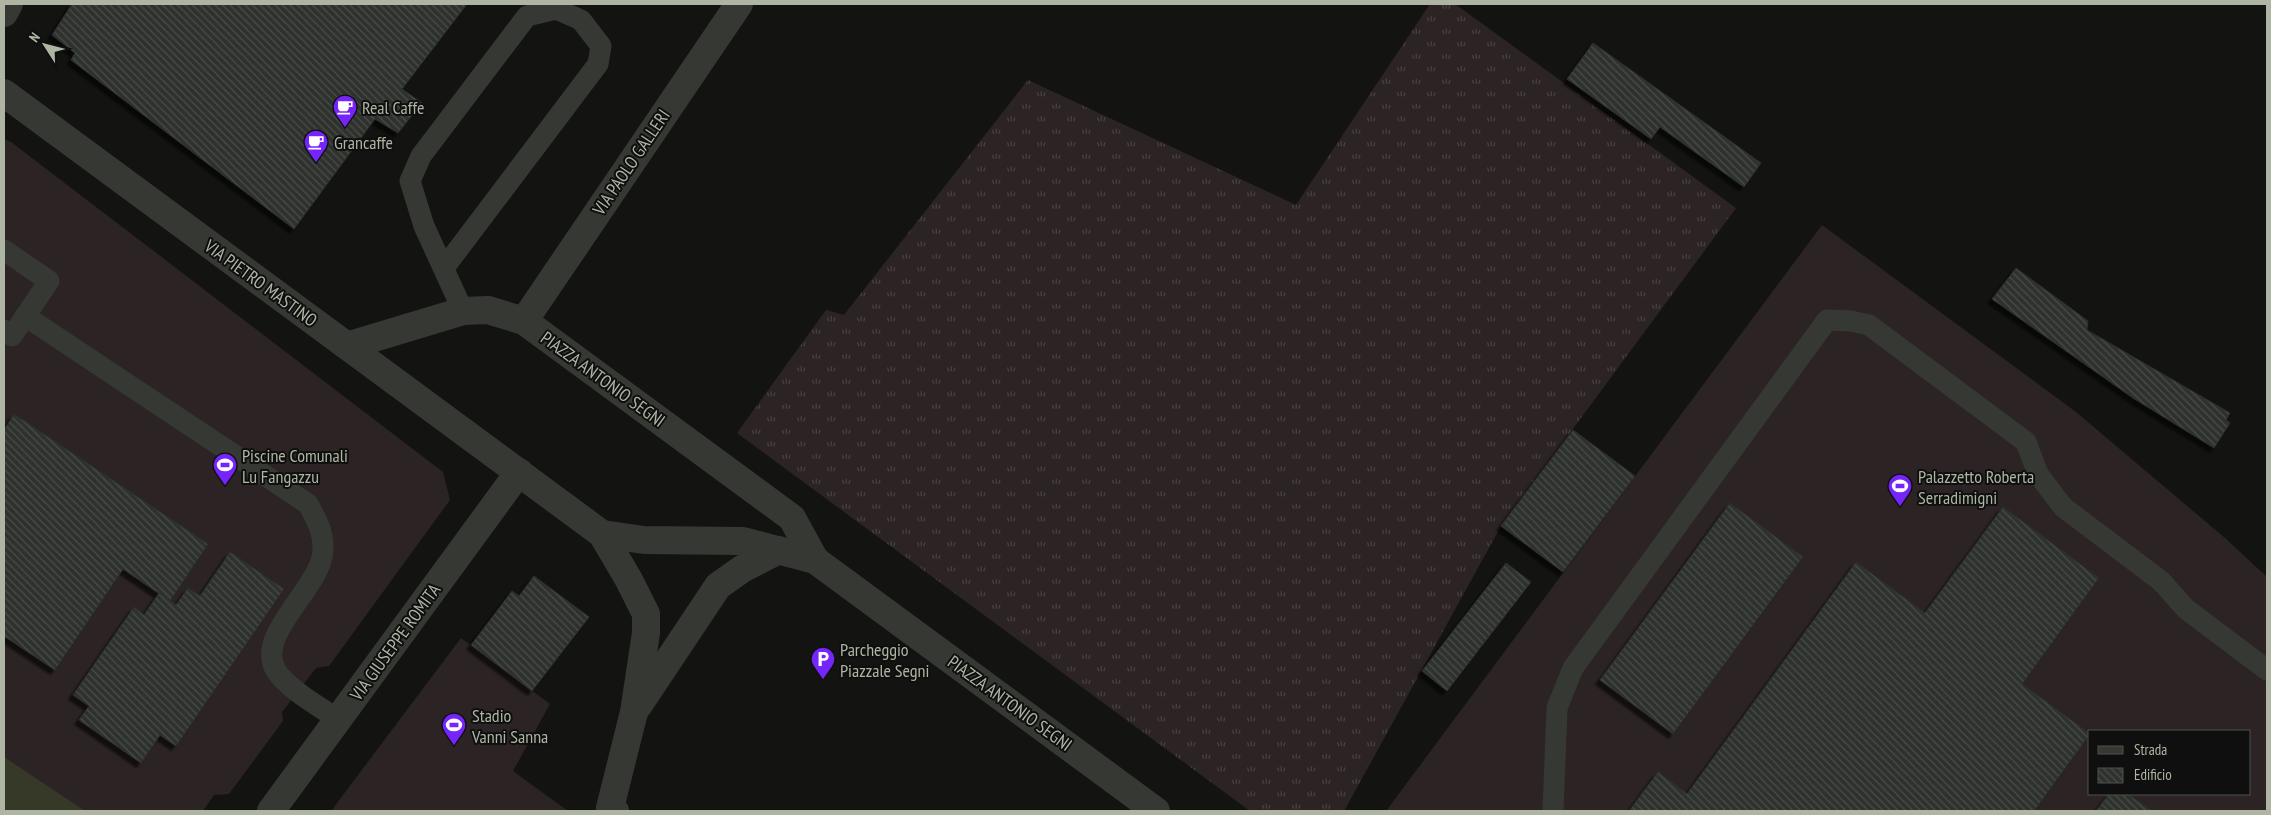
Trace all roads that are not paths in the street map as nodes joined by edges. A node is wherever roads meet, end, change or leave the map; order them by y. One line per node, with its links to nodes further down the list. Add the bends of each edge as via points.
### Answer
1 (9, 4): 3 (street)
2 (739, 4): 9 (street, VIA PAOLO GALLERI)
3 (4, 13)
4 (4, 93): 11 (street, VIA PIETRO MASTINO)
5 (4, 250): 8 (lane, via 49,281)
6 (444, 268): 6 (lane, via 424,226 410,181 421,156 527,16 556,9 581,20 601,46 598,64); 7 (lane)
7 (463, 311): 9 (street, PIAZZA ANTONIO SEGNI, via 488,310); 11 (street, PIAZZA ANTONIO SEGNI)
8 (25, 316): 10 (lane, via 12,336); 18 (lane, via 308,504 322,530 324,552 318,569 275,634 272,658 280,676)
9 (524, 321): 15 (street, PIAZZA ANTONIO SEGNI, via 792,518)
10 (4, 330)
11 (347, 346): 12 (street, VIA PIETRO MASTINO)
12 (519, 472): 13 (street, PIAZZA ANTONIO SEGNI); 18 (street, VIA GIUSEPPE ROMITA)
13 (602, 534): 14 (street, PIAZZA ANTONIO SEGNI, via 644,540 743,541); 17 (street, PIAZZA ANTONIO SEGNI, via 646,614)
14 (779, 550): 15 (street, PIAZZA ANTONIO SEGNI); 17 (street, via 718,586)
15 (814, 560): 21 (street, PIAZZA ANTONIO SEGNI)
16 (2267, 670): 22 (lane, via 2186,609 2161,581 2063,507 2038,474 2026,442 1870,325 1827,320 1573,668 1557,708)
17 (634, 712): 20 (street, PIAZZA ANTONIO SEGNI, via 610,808)
18 (339, 720): 19 (street, VIA GIUSEPPE ROMITA)
19 (271, 811)
20 (615, 811)
21 (1156, 811)
22 (1553, 811)

